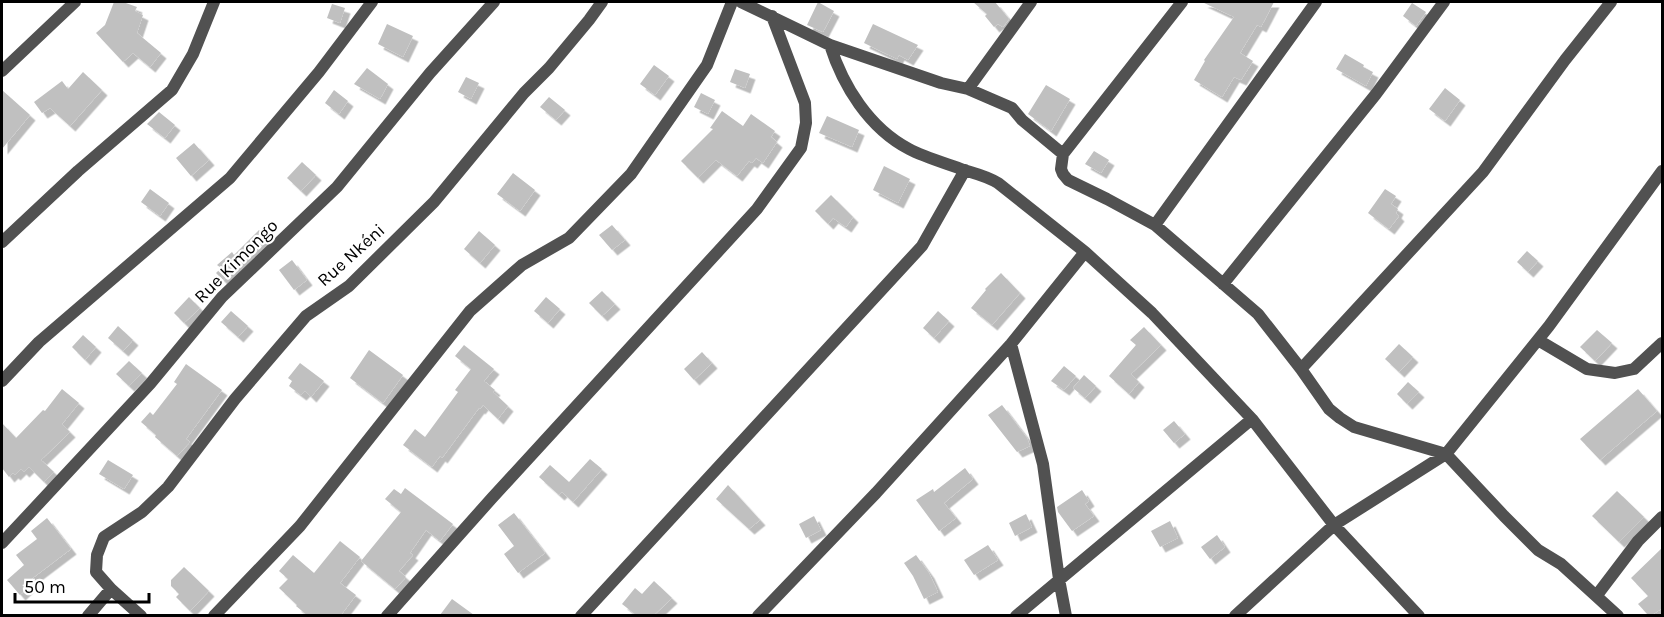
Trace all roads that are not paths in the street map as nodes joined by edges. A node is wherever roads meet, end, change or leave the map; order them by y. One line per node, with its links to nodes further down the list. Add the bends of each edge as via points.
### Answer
1 (75, 2): 15 (street)
2 (214, 2): 21 (street, via 193,54 172,90)
3 (372, 2): 28 (street, via 230,178 39,342)
4 (494, 2): 33 (street, Rue Kimongo, via 337,187 222,297 150,384)
5 (602, 2): 35 (street, Rue Nkéni, via 435,202 349,286 306,316 168,487 142,512 104,537 96,572)
6 (732, 2): 39 (street, via 707,65 631,174 569,238 522,265 470,311 300,526)
7 (741, 2): 13 (street)
8 (1031, 2): 16 (street)
9 (1182, 2): 17 (street)
10 (1316, 2): 20 (street)
11 (1444, 2): 23 (street, via 1376,94)
12 (1611, 2): 27 (street, via 1483,172)
13 (772, 16): 14 (street); 40 (street, via 805,103 801,148 757,209)
14 (830, 45): 16 (street); 18 (street, via 854,98 881,128 908,148)
15 (2, 71)
16 (968, 89): 17 (street, via 1012,108)
17 (1063, 154): 20 (street, via 1061,169 1068,180)
18 (965, 170): 22 (street, via 998,183); 41 (street, via 922,246)
19 (1662, 171): 24 (street)
20 (1155, 225): 23 (street)
21 (2, 242)
22 (1085, 252): 26 (street); 29 (street, via 1152,313)
23 (1223, 284): 27 (street, via 1258,314)
24 (1538, 340): 25 (street, via 1587,369 1616,373 1634,369); 30 (street)
25 (1662, 343)
26 (1011, 344): 34 (street, via 1043,464); 42 (street)
27 (1301, 369): 30 (street, via 1329,410 1354,427)
28 (2, 381)
29 (1252, 419): 32 (street); 34 (street)
30 (1446, 454): 32 (street); 36 (street, via 1538,550)
31 (1662, 517): 36 (street, via 1638,541)
32 (1334, 525): 45 (street); 46 (street)
33 (2, 543)
34 (1059, 579): 43 (street); 44 (street)
35 (111, 589): 37 (street); 38 (street)
36 (1597, 595): 47 (street)
37 (88, 615)
38 (141, 615)
39 (214, 615)
40 (387, 615)
41 (581, 615)
42 (758, 615)
43 (1016, 615)
44 (1066, 615)
45 (1235, 615)
46 (1417, 615)
47 (1618, 615)

